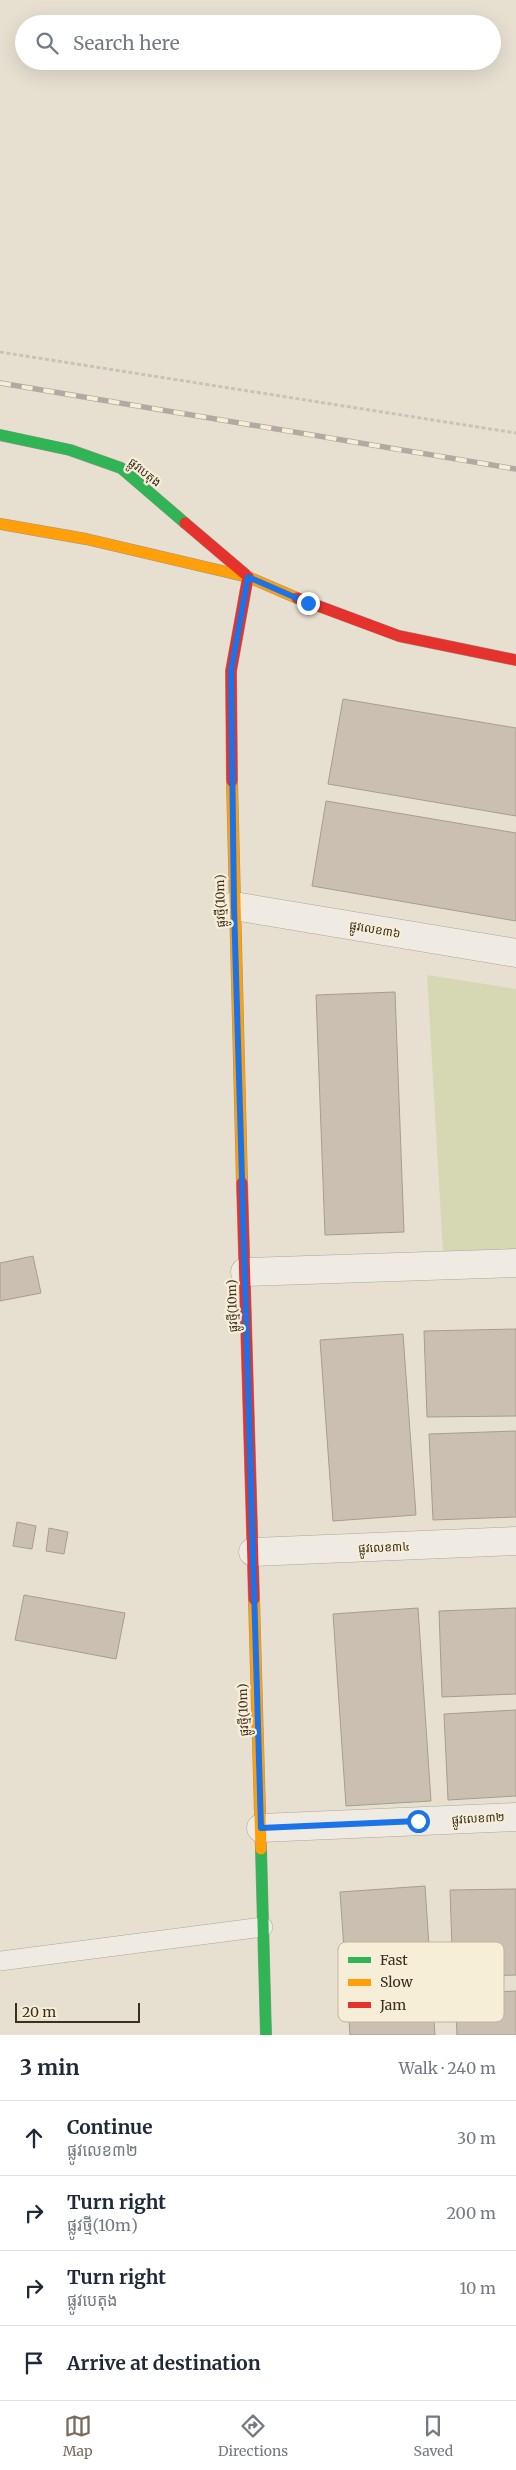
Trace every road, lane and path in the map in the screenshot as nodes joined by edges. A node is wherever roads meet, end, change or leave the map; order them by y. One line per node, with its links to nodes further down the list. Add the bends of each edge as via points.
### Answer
1 (0, 352): 2 (path)
2 (516, 433)
3 (0, 435): 5 (street, ផ្លូវបេតុង, via 70,450 121,468)
4 (0, 524): 5 (street, ផ្លូវបេតុង, via 86,539)
5 (248, 577): 6 (street, ផ្លូវបេតុង, via 399,636); 7 (street, ផ្លូវថ្មី(10m), via 231,671)
6 (516, 660)
7 (234, 906): 8 (street, ផ្លូវលេខ៣៦); 10 (street, ផ្លូវថ្មី(10m))
8 (516, 953)
9 (516, 1263): 10 (street)
10 (244, 1272): 12 (street, ផ្លូវថ្មី(10m))
11 (516, 1541): 12 (street, ផ្លូវលេខ៣៤)
12 (253, 1552): 14 (street, ផ្លូវថ្មី(10m))
13 (516, 1817): 14 (street, ផ្លូវលេខ៣២)
14 (261, 1828): 15 (street, ផ្លូវថ្មី(10m))
15 (263, 1927): 16 (lane); 17 (street, ផ្លូវថ្មី(10m))
16 (0, 1961)
17 (266, 2035)

